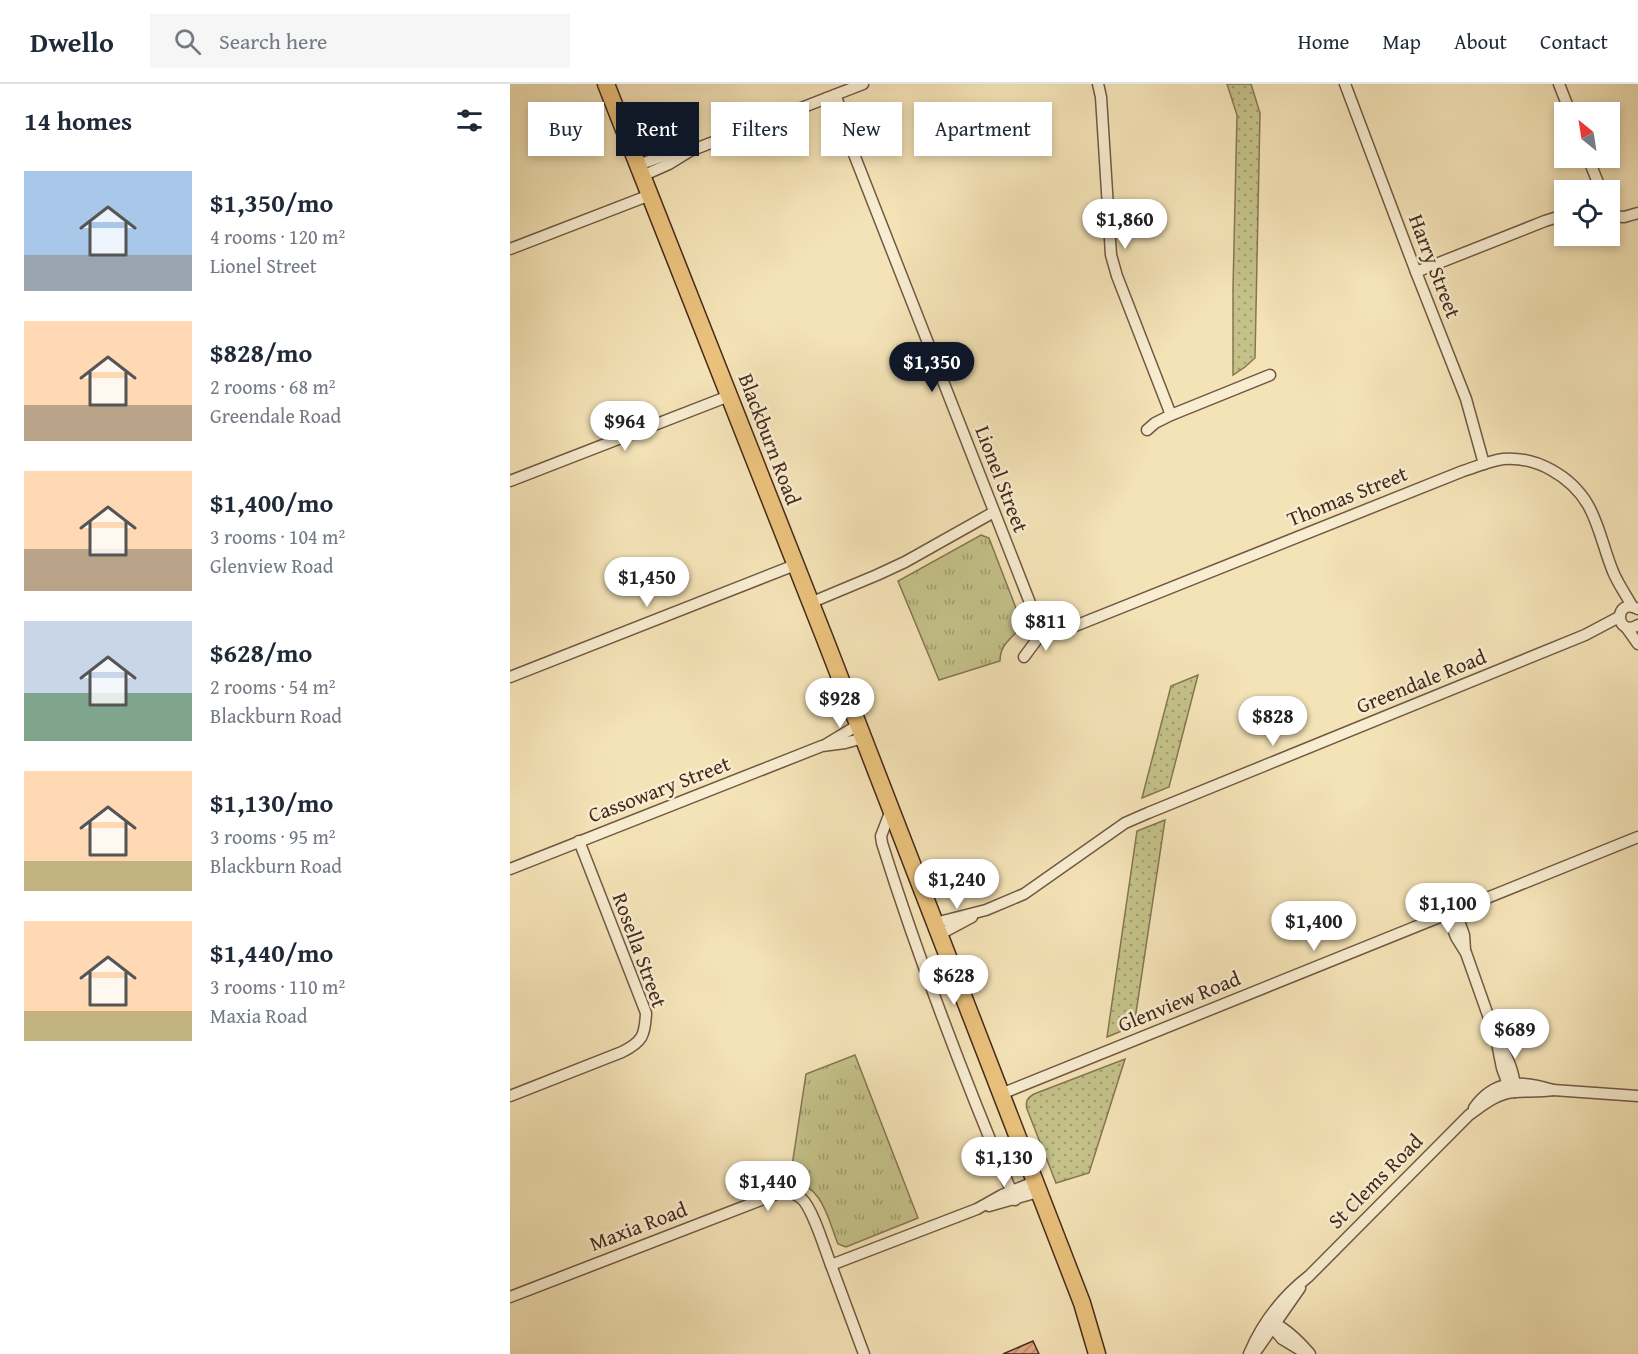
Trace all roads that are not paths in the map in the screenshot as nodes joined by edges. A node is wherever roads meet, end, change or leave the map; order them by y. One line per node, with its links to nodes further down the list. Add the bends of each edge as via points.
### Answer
1 (606, 84): 8 (main road, Blackburn Road)
2 (863, 84): 6 (street)
3 (1098, 84): 17 (street, via 1111,255)
4 (1345, 84): 14 (street, Harry Street)
5 (1559, 84): 7 (street)
6 (831, 96): 8 (street, via 690,151 669,164); 21 (street, Lionel Street, via 835,118 848,140)
7 (1566, 102)
8 (640, 170): 9 (main road, Blackburn Road)
9 (650, 195): 13 (street); 16 (main road, Blackburn Road)
10 (1638, 213): 11 (street)
11 (1620, 216)
12 (1554, 218): 14 (street)
13 (510, 249)
14 (1416, 272): 19 (street, Harry Street, via 1466,399)
15 (1270, 375): 17 (street)
16 (729, 396): 20 (street); 22 (main road, Blackburn Road)
17 (1171, 415): 18 (street)
18 (1147, 430)
19 (1484, 464): 24 (street, Thomas Street, via 1520,460 1545,467 1574,486 1587,504); 26 (street, Thomas Street, via 1065,630)
20 (510, 481)
21 (994, 512): 23 (street, via 905,562); 26 (street, Lionel Street)
22 (795, 565): 23 (main road, Blackburn Road); 29 (street)
23 (810, 603): 30 (main road, Blackburn Road)
24 (1630, 614): 25 (street, Greendale Road, via 1633,627); 27 (street, Thomas Street); 36 (street, Greendale Road, via 1140,816 1024,894)
25 (1638, 625)
26 (1044, 630): 28 (street)
27 (1638, 644)
28 (1024, 657)
29 (510, 677)
30 (860, 731): 31 (main road, Blackburn Road); 33 (street, Cassowary Street, via 844,743 822,747)
31 (891, 810): 36 (main road, Blackburn Road); 42 (street, via 881,836 894,882)
32 (1638, 837): 35 (street, Glenview Road)
33 (579, 842): 34 (street, Cassowary Street); 39 (street, Rosella Street, via 646,1014 646,1030 637,1044 622,1052)
34 (510, 869)
35 (1451, 912): 37 (street, via 1464,935 1466,953 1496,1038 1507,1056); 38 (street, Glenview Road)
36 (937, 928): 38 (main road, Blackburn Road)
37 (1513, 1087): 40 (street, St Clems Road, via 1540,1092); 46 (street, St Clems Road, via 1469,1115 1282,1299)
38 (1001, 1094): 41 (main road, Blackburn Road)
39 (510, 1096)
40 (1638, 1096)
41 (1036, 1187): 42 (street); 45 (main road, Blackburn Road)
42 (1013, 1195): 43 (street)
43 (831, 1265): 44 (street, Maxia Road, via 807,1205 797,1195 786,1192); 47 (street)
44 (510, 1297)
45 (1086, 1316): 48 (main road, Blackburn Road); 49 (main road, Blackburn Road)
46 (1272, 1324): 50 (street, St Clems Road, via 1254,1341); 51 (street, St Clems Road); 52 (street, via 1290,1333)
47 (864, 1354)
48 (1097, 1354)
49 (1109, 1354)
50 (1249, 1354)
51 (1254, 1354)
52 (1309, 1354)

